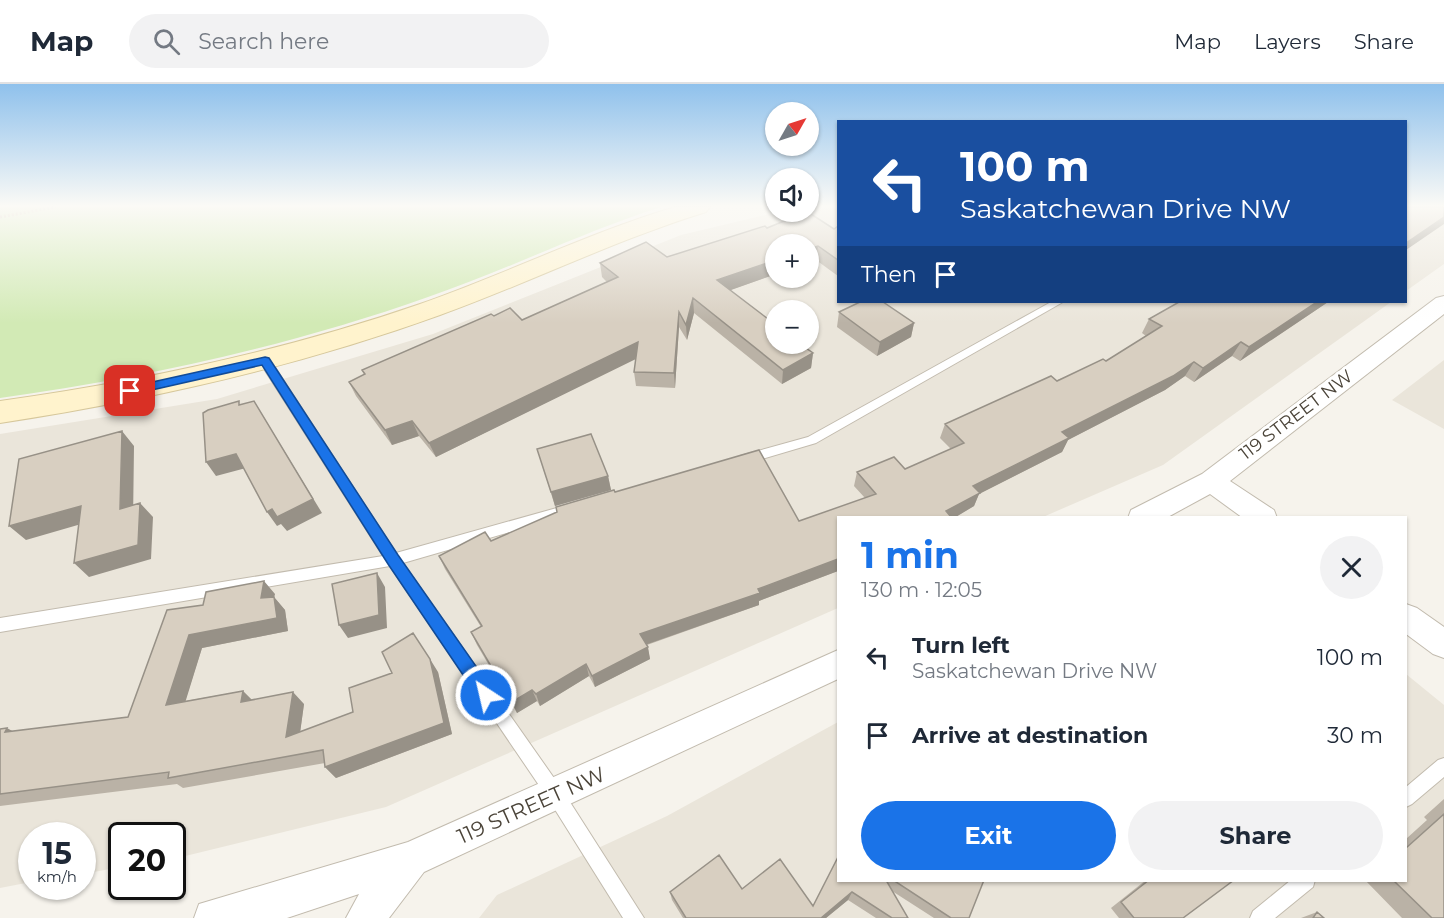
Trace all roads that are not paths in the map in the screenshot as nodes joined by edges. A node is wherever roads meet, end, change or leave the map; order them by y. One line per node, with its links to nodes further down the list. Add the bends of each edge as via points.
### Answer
1 (588, 246): 4 (street, via 402,320)
2 (1056, 303): 6 (lane, via 812,440)
3 (1444, 303): 7 (street, 119 STREET NW)
4 (265, 361): 5 (street, via 130,391); 11 (lane)
5 (0, 412)
6 (732, 462)
7 (1211, 481): 9 (street, 119 STREET NW); 10 (street)
8 (585, 505): 11 (lane)
9 (1145, 516)
10 (1261, 516)
11 (393, 560): 13 (lane); 17 (lane)
12 (1407, 618): 14 (street)
13 (0, 625)
14 (1444, 644)
15 (837, 664): 17 (street, 119 STREET NW)
16 (1444, 766): 18 (lane)
17 (555, 794): 19 (street, 119 STREET NW); 23 (lane)
18 (1407, 797)
19 (411, 859): 21 (street, 119 STREET NW); 22 (street)
20 (1304, 882): 24 (lane)
21 (213, 918)
22 (365, 918)
23 (634, 918)
24 (1260, 918)

